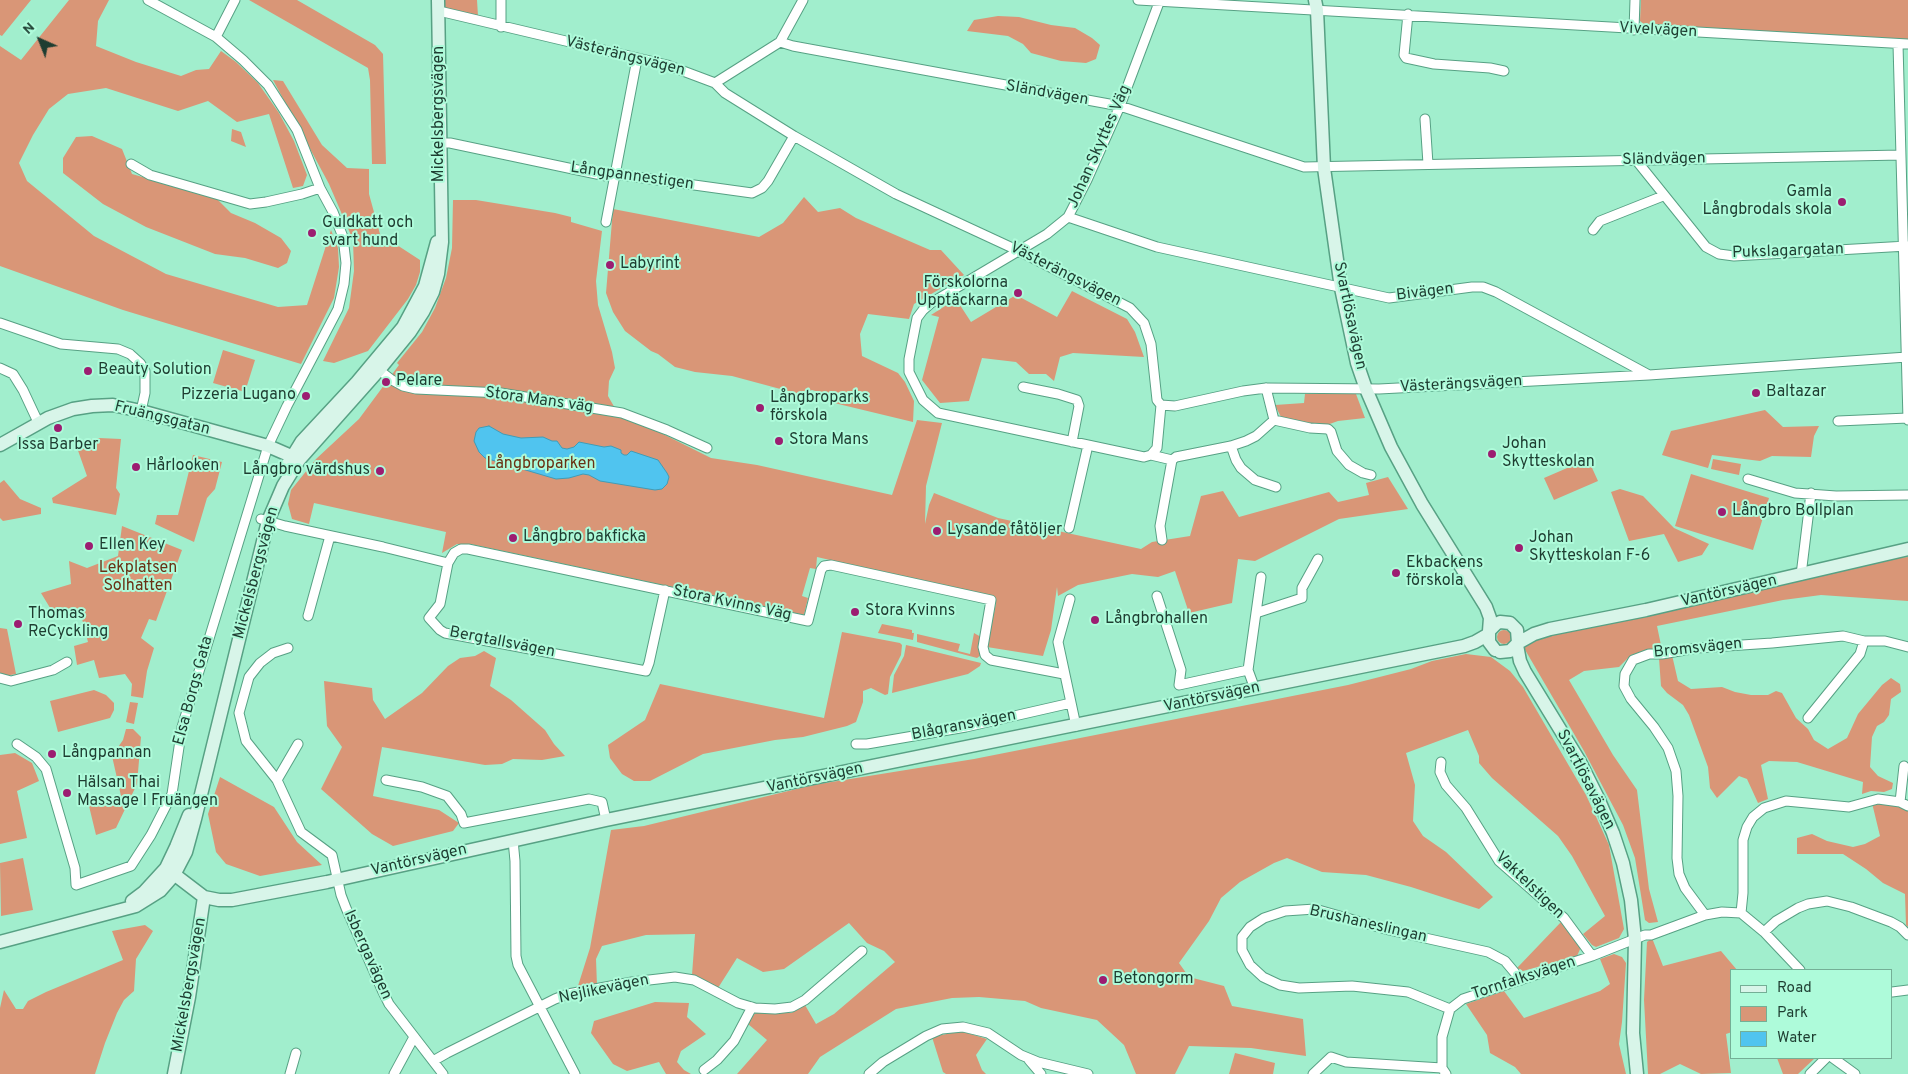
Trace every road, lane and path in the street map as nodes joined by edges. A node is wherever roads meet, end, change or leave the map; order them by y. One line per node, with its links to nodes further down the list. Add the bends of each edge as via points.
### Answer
1 (148, 0): 13 (street)
2 (235, 0): 13 (street)
3 (501, 0): 11 (street)
4 (802, 0): 14 (street)
5 (1138, 0): 7 (street, Vivelvägen)
6 (1635, 0): 12 (street)
7 (1160, 1): 8 (street, Vivelvägen); 20 (street, Johan Skyttes Väg)
8 (1316, 5): 10 (street, Vivelvägen); 28 (street, Svartlösavägen)
9 (439, 6): 11 (street, Västerängsvägen); 23 (street, Mickelsbergsvägen)
10 (1408, 14): 12 (street, Vivelvägen); 18 (street, via 1406,58)
11 (501, 27): 17 (street, Västerängsvägen)
12 (1634, 30): 15 (street, Vivelvägen)
13 (216, 37): 30 (street, via 268,85 296,130)
14 (780, 42): 19 (street); 20 (street, Sländvägen)
15 (1898, 44): 16 (street, Vivelvägen); 24 (street)
16 (1908, 44)
17 (637, 59): 19 (street, Västerängsvägen, via 667,65); 29 (street)
18 (1504, 72)
19 (714, 83): 22 (street, Västerängsvägen)
20 (1120, 106): 28 (street, Sländvägen, via 1304,167); 32 (street, Johan Skyttes Väg)
21 (1425, 119): 27 (street)
22 (794, 136): 29 (street, Långpannestigen, via 768,181 752,193); 36 (street, Västerängsvägen, via 896,194)
23 (440, 143): 29 (street, Långpannestigen); 40 (street, Mickelsbergsvägen, via 441,262 433,292 410,332)
24 (1901, 155): 25 (street, Sländvägen); 35 (street)
25 (1636, 160): 27 (street, Sländvägen); 31 (street, Pukslagargatan)
26 (131, 164): 30 (street, via 150,175 250,204)
27 (1428, 164): 28 (street, Sländvägen)
28 (1324, 168): 37 (street, Svartlösavägen)
29 (616, 176): 33 (street)
30 (320, 188): 55 (street, via 343,237 346,263 341,301)
31 (1663, 196): 34 (street, via 1600,221); 35 (street, Pukslagargatan, via 1706,247 1718,254 1734,256)
32 (1068, 217): 36 (street, Johan Skyttes Väg); 37 (street, Bivägen, via 1157,247)
33 (606, 222)
34 (1593, 230)
35 (1906, 246): 39 (street)
36 (1019, 251): 46 (street, Västerängsvägen, via 1130,308 1144,323 1157,400); 52 (street, Johan Skyttes Väg, via 923,310 917,318 909,372 923,400 938,413)
37 (1341, 288): 42 (street, Bivägen, via 1389,298 1483,287); 45 (street, Svartlösavägen, via 1350,336)
38 (0, 323): 47 (street, via 61,344 118,349 130,354 144,371 145,393)
39 (1907, 357): 42 (street, Västerängsvägen); 48 (street)
40 (375, 367): 57 (street, Stora Mans väg, via 403,386 416,389 501,393 622,413); 59 (street, Mickelsbergsvägen, via 302,441)
41 (0, 368): 51 (street, via 12,374)
42 (1650, 375): 45 (street, Västerängsvägen)
43 (1023, 387): 52 (street, via 1077,400 1079,406)
44 (1266, 388): 45 (street, Västerängsvägen); 46 (street, Västerängsvägen, via 1175,406); 49 (street)
45 (1366, 390): 78 (street, Svartlösavägen, via 1390,447)
46 (1161, 405): 58 (street, via 1157,448)
47 (141, 411): 51 (street, Fruängsgatan, via 113,405 92,406 73,409); 55 (street, Fruängsgatan)
48 (1908, 419): 50 (street)
49 (1274, 420): 56 (street, via 1256,436); 61 (street, via 1310,428 1328,428 1337,451 1349,465)
50 (1838, 421)
51 (38, 422): 53 (street, Fruängsgatan)
52 (1072, 442): 54 (street, Johan Skyttes Väg)
53 (0, 445)
54 (1088, 445): 58 (street, Johan Skyttes Väg, via 1144,457); 67 (street)
55 (268, 446): 59 (street, Fruängsgatan); 99 (street, Elsa Borgs Gata, via 182,727 172,794 131,866 76,885 75,868 46,769 36,757)
56 (1231, 446): 60 (street); 63 (street, via 1241,468 1255,480)
57 (707, 448)
58 (1151, 455): 60 (street, Johan Skyttes Väg)
59 (295, 457): 66 (street, Mickelsbergsvägen, via 276,484)
60 (1172, 460): 69 (street, via 1160,526)
61 (1371, 475)
62 (1748, 480): 64 (street, via 1795,493)
63 (1276, 488)
64 (1810, 493): 65 (street); 73 (street)
65 (1908, 495)
66 (265, 520): 68 (street); 109 (street, Mickelsbergsvägen, via 189,812)
67 (1069, 528)
68 (330, 536): 72 (street); 80 (street)
69 (1162, 540)
70 (1908, 549): 73 (street, Vantörsvägen)
71 (1318, 559): 79 (street, via 1302,588 1302,598)
72 (448, 563): 75 (street, Stora Kvinns Väg, via 454,553 468,549); 75 (street, Bergtallsvägen, via 440,604 429,618 445,633 646,671)
73 (1801, 575): 82 (street, Vantörsvägen)
74 (1261, 577): 79 (street)
75 (665, 590): 93 (street, Stora Kvinns Väg, via 808,621 821,570 831,565 991,600 983,648 985,655 991,660)
76 (1157, 596): 91 (street, via 1181,670 1179,685)
77 (1070, 599): 93 (street, via 1058,642)
78 (1483, 602): 81 (street, Svartlösavägen); 83 (street, Svartlösavägen, via 1490,618)
79 (1256, 613): 91 (street)
80 (308, 616)
81 (1512, 625): 82 (street, Vantörsvägen, via 1522,629); 83 (street, via 1500,622); 85 (street, via 1519,635)
82 (1550, 629): 85 (street, Vantörsvägen)
83 (1489, 633): 86 (street, Vantörsvägen); 89 (street, via 1490,642)
84 (1864, 641): 87 (street, Bromsvägen, via 1885,641); 97 (street, via 1860,654); 113 (street, Bromsvägen, via 1844,636 1698,648 1648,654 1633,660 1625,674 1624,686 1671,756 1678,796 1679,874)
85 (1518, 644): 89 (street, via 1510,651); 92 (street, Svartlösavägen)
86 (1464, 646): 89 (street, Vantörsvägen, via 1482,646); 95 (street, Vantörsvägen)
87 (1908, 647)
88 (288, 648): 104 (street, Isbergavägen, via 273,653 249,677 240,713 246,741)
89 (1498, 651): 92 (street, Svartlösavägen, via 1511,658)
90 (67, 662): 94 (street, via 53,670 11,681)
91 (1248, 670): 95 (street)
92 (1524, 672): 116 (street, Svartlösavägen, via 1580,762 1606,816 1623,863)
93 (1064, 674): 96 (street)
94 (0, 678)
95 (1255, 689): 98 (street, Vantörsvägen)
96 (1070, 703): 98 (street); 101 (street, Blågransvägen, via 966,727)
97 (1808, 718)
98 (1076, 726): 107 (street, Vantörsvägen)
99 (17, 744)
100 (298, 744): 104 (street)
101 (856, 744)
102 (1441, 762): 119 (street, Vaktelstigen, via 1440,772 1446,785 1466,808 1499,861 1564,918)
103 (1904, 766): 106 (street)
104 (277, 780): 110 (street, Isbergavägen, via 301,832 332,855)
105 (386, 780): 107 (street, via 448,796 464,823 589,799 602,802)
106 (1904, 804): 112 (street, via 1878,799 1843,808 1786,801 1764,808 1753,817 1743,840)
107 (606, 820): 108 (street, Vantörsvägen)
108 (513, 840): 110 (street, Vantörsvägen); 124 (street, via 516,956 523,976)
109 (170, 871): 111 (street); 117 (street, via 116,911)
110 (338, 879): 111 (street, Vantörsvägen, via 232,900); 127 (street, Isbergavägen, via 346,908 382,992)
111 (204, 897): 135 (street, Mickelsbergsvägen)
112 (1741, 913): 113 (street, Tornfalksvägen); 114 (street)
113 (1705, 915): 116 (street, Tornfalksvägen)
114 (1764, 932): 115 (street, via 1798,908 1826,901 1891,922); 120 (street)
115 (1908, 934)
116 (1635, 939): 119 (street, Tornfalksvägen); 144 (street, Svartlösavägen, via 1633,1033)
117 (0, 942)
118 (862, 951): 125 (street, Nejlikevägen, via 805,1000 792,1007)
119 (1592, 956): 121 (street, Tornfalksvägen)
120 (1799, 969)
121 (1521, 980): 126 (street, Tornfalksvägen, via 1463,999); 126 (street, Brushaneslingan, via 1506,961 1488,952 1314,909 1285,910 1264,918 1242,937 1242,950 1250,965 1263,977 1280,985 1298,988 1352,986 1408,992)
122 (1908, 990): 123 (street)
123 (1893, 992)
124 (541, 1007): 125 (street, Nejlikevägen, via 568,994 675,977 694,980); 132 (street, Nejlikevägen); 139 (street)
125 (752, 1007): 133 (street, via 734,1041)
126 (1450, 1009): 134 (street, via 1442,1037)
127 (414, 1037): 132 (street, Isbergavägen); 137 (street)
128 (296, 1053): 136 (street)
129 (1028, 1057): 140 (street, via 988,1033 957,1027 942,1029 920,1039); 141 (street); 142 (street)
130 (1825, 1059): 145 (street)
131 (1834, 1059): 146 (street)
132 (434, 1061): 138 (street, Isbergavägen)
133 (704, 1070)
134 (1444, 1071): 143 (street, via 1346,1062 1331,1056)
135 (174, 1074)
136 (290, 1074)
137 (394, 1074)
138 (443, 1074)
139 (575, 1074)
140 (869, 1074)
141 (1041, 1074)
142 (1088, 1074)
143 (1313, 1074)
144 (1637, 1074)
145 (1810, 1074)
146 (1855, 1074)

